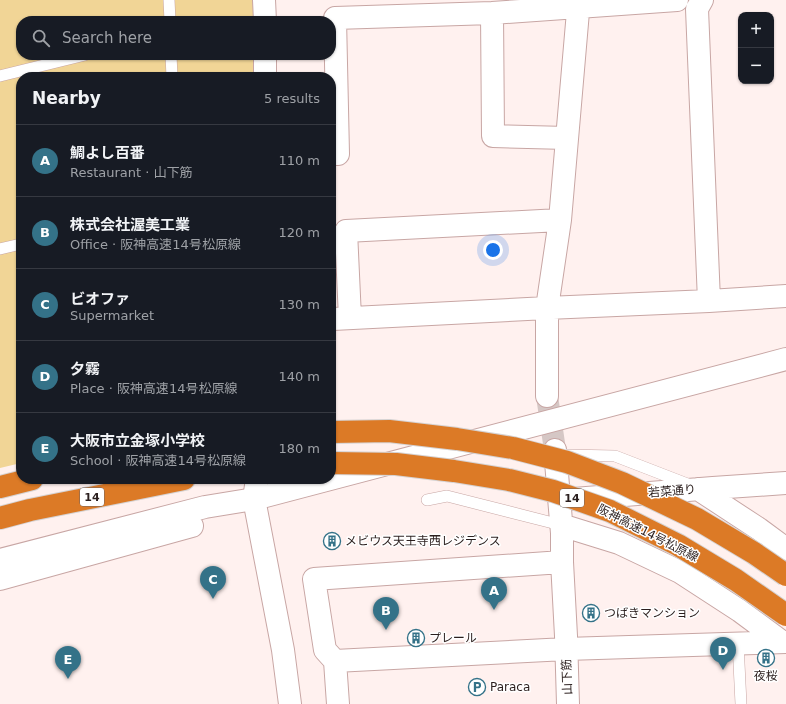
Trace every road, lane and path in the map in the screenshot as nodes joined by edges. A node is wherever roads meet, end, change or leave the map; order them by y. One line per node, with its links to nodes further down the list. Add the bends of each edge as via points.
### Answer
1 (169, 0): 9 (lane)
2 (264, 0): 10 (street)
3 (677, 0): 5 (street)
4 (702, 0): 27 (street, via 696,9)
5 (579, 4): 8 (street); 21 (street)
6 (461, 7): 7 (street); 8 (street)
7 (362, 9): 11 (street)
8 (492, 13): 21 (street, via 492,136)
9 (170, 16)
10 (271, 16)
11 (336, 18)
12 (65, 60): 16 (lane)
13 (171, 60): 18 (lane)
14 (265, 60): 19 (street)
15 (336, 60): 22 (street)
16 (16, 72)
17 (16, 72): 20 (lane)
18 (172, 72)
19 (265, 72)
20 (0, 76)
21 (567, 138): 23 (street)
22 (336, 154)
23 (560, 220): 28 (street); 28 (street, via 346,231 342,318)
24 (16, 245): 25 (lane)
25 (0, 249)
26 (786, 296): 27 (street)
27 (709, 301): 28 (street)
28 (547, 308): 30 (street)
29 (786, 359): 34 (street)
30 (547, 396)
31 (336, 432): 49 (highway, bridge, via 389,431 457,439 513,448 567,462 622,483 697,519)
32 (555, 452): 41 (lane, via 615,456); 43 (street, 山下筋)
33 (336, 463): 51 (highway, 阪神高速14号松原線 / 14, bridge, via 396,464 454,470 553,491 610,511 678,545 736,580)
34 (336, 469)
35 (16, 483): 39 (highway)
36 (786, 483): 41 (street, 若菜通り)
37 (159, 484): 44 (highway, 14)
38 (276, 484): 40 (street)
39 (0, 487)
40 (256, 489): 47 (street, via 205,507); 50 (street, via 209,521); 56 (street)
41 (698, 489): 43 (street, 若菜通り); 46 (street)
42 (427, 500): 45 (lane, via 447,496)
43 (559, 500): 45 (street, 山下筋)
44 (0, 518)
45 (561, 525): 48 (street, 山下筋); 52 (street, via 619,543 680,572)
46 (786, 549)
47 (0, 560)
48 (562, 562): 54 (street, 山下筋); 55 (street, via 314,579 325,650)
49 (786, 575)
50 (0, 579)
51 (786, 615)
52 (784, 642): 53 (street)
53 (738, 643): 54 (street); 59 (lane)
54 (566, 649): 55 (street); 58 (street, 山下筋)
55 (335, 661): 57 (street)
56 (290, 704)
57 (338, 704)
58 (568, 704)
59 (741, 704)

